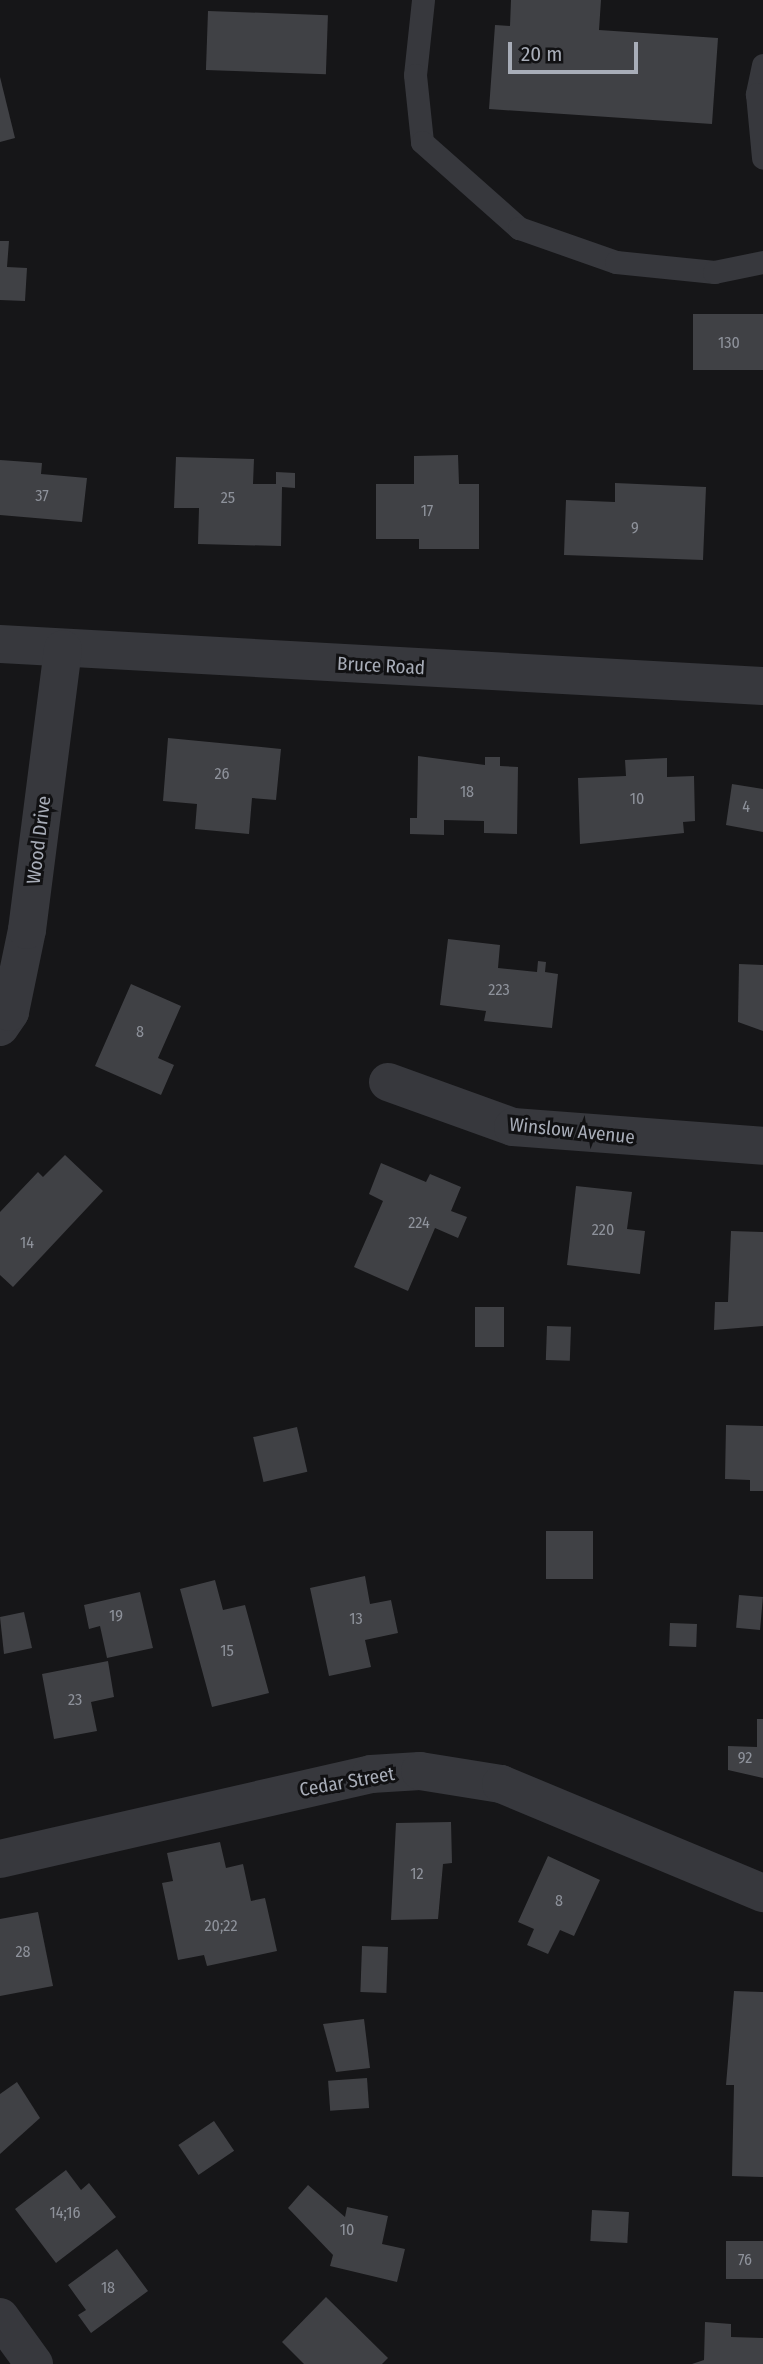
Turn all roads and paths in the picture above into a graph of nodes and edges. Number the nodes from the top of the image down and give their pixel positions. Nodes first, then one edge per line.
1 (423, 0) edge
2 (763, 65) edge
3 (763, 158) edge
4 (763, 262) edge
5 (0, 644) edge
6 (63, 649) junction
7 (763, 686) edge
8 (0, 1027) edge
9 (388, 1082) dead end
10 (763, 1146) edge
11 (0, 1858) edge
12 (763, 1893) edge
13 (0, 2317) edge
14 (34, 2364) edge

1 - 4 lane
2 - 3 lane
5 - 6 street, Bruce Road
6 - 7 street, Bruce Road
6 - 8 street, Wood Drive
9 - 10 street, Winslow Avenue
11 - 12 street, Cedar Street
13 - 14 street

